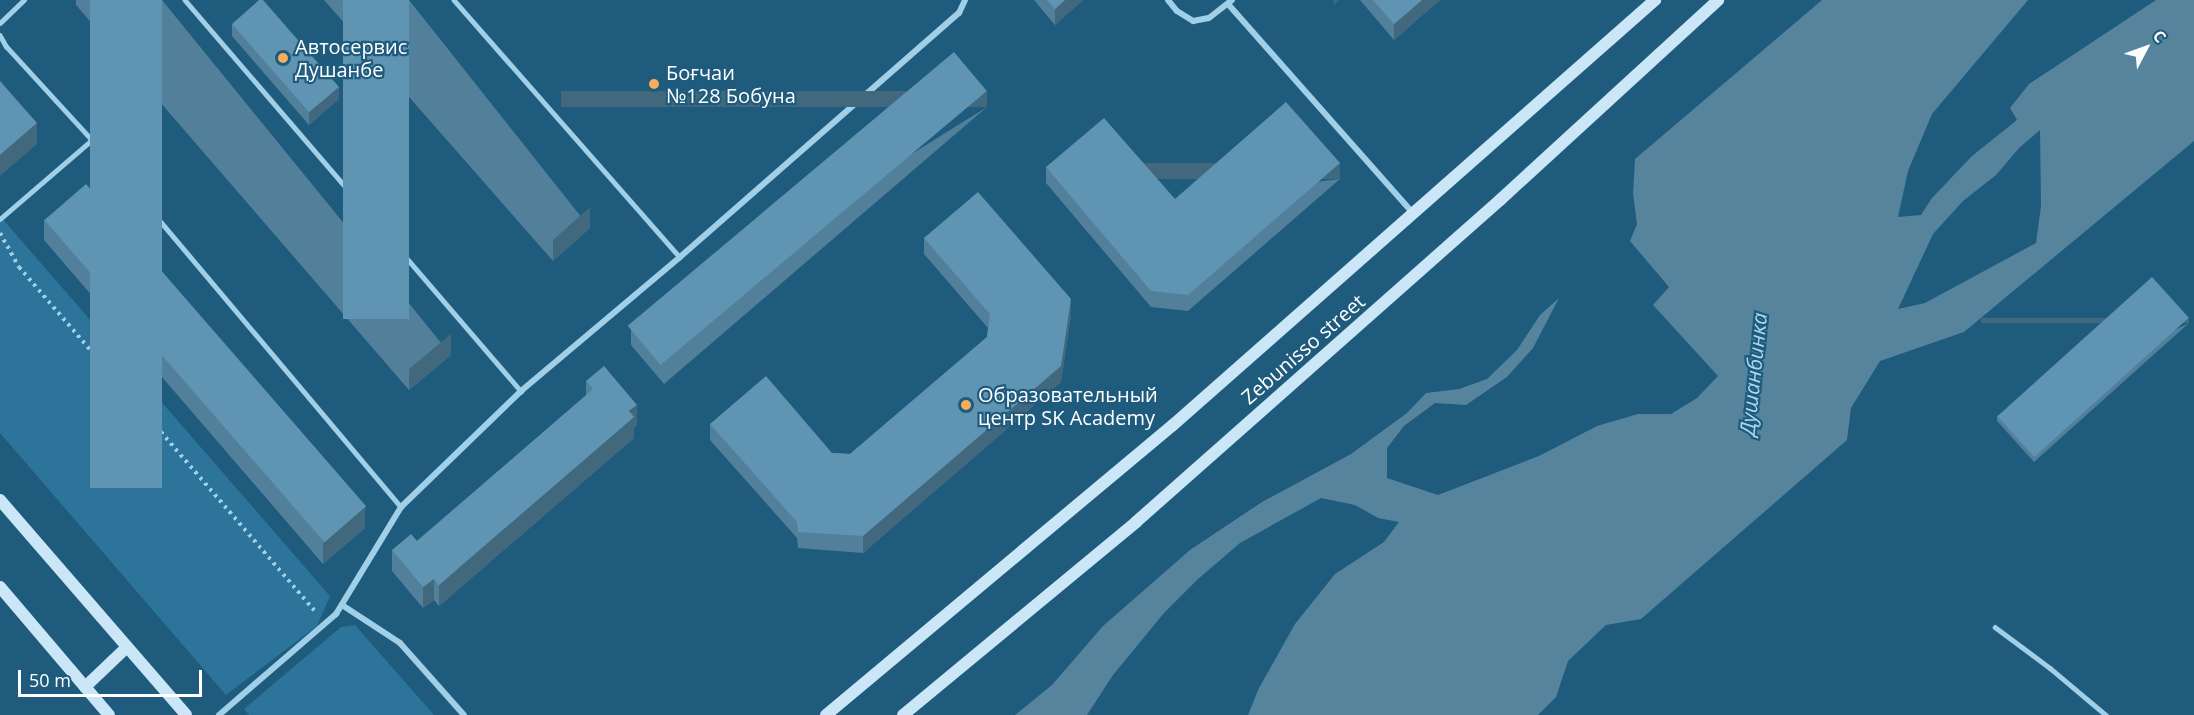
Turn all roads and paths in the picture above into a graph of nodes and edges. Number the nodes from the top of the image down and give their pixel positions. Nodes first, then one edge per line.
1 (24, 0) edge
2 (185, 0) edge
3 (454, 0) edge
4 (966, 0) edge
5 (1168, 0) edge
6 (1655, 0) edge
7 (1718, 0) edge
8 (1230, 2) edge
9 (0, 23) edge
10 (0, 35) edge
11 (92, 140) junction
12 (1413, 214) junction
13 (0, 219) edge
14 (0, 233) edge
15 (680, 258) junction
16 (521, 391) junction
17 (0, 500) edge
18 (400, 507) junction
19 (0, 587) edge
20 (342, 605) junction
21 (327, 624) junction
22 (1995, 627) dead end
23 (128, 647) junction
24 (85, 687) junction
25 (109, 715) edge
26 (186, 715) edge
27 (219, 715) edge
28 (464, 715) edge
29 (826, 715) edge
30 (903, 715) edge
31 (2106, 715) edge

1 - 9 lane
2 - 16 lane
3 - 15 lane
4 - 15 street
5 - 8 street
6 - 12 main road
7 - 30 main road, Zebunisso street
8 - 12 street
10 - 11 lane
11 - 13 lane
11 - 18 lane
12 - 29 main road
14 - 21 path
15 - 16 street
16 - 18 street
17 - 23 main road
18 - 20 street
19 - 24 main road
20 - 21 street
20 - 28 street
21 - 27 street
22 - 31 lane
23 - 24 main road
23 - 26 main road
24 - 25 main road

